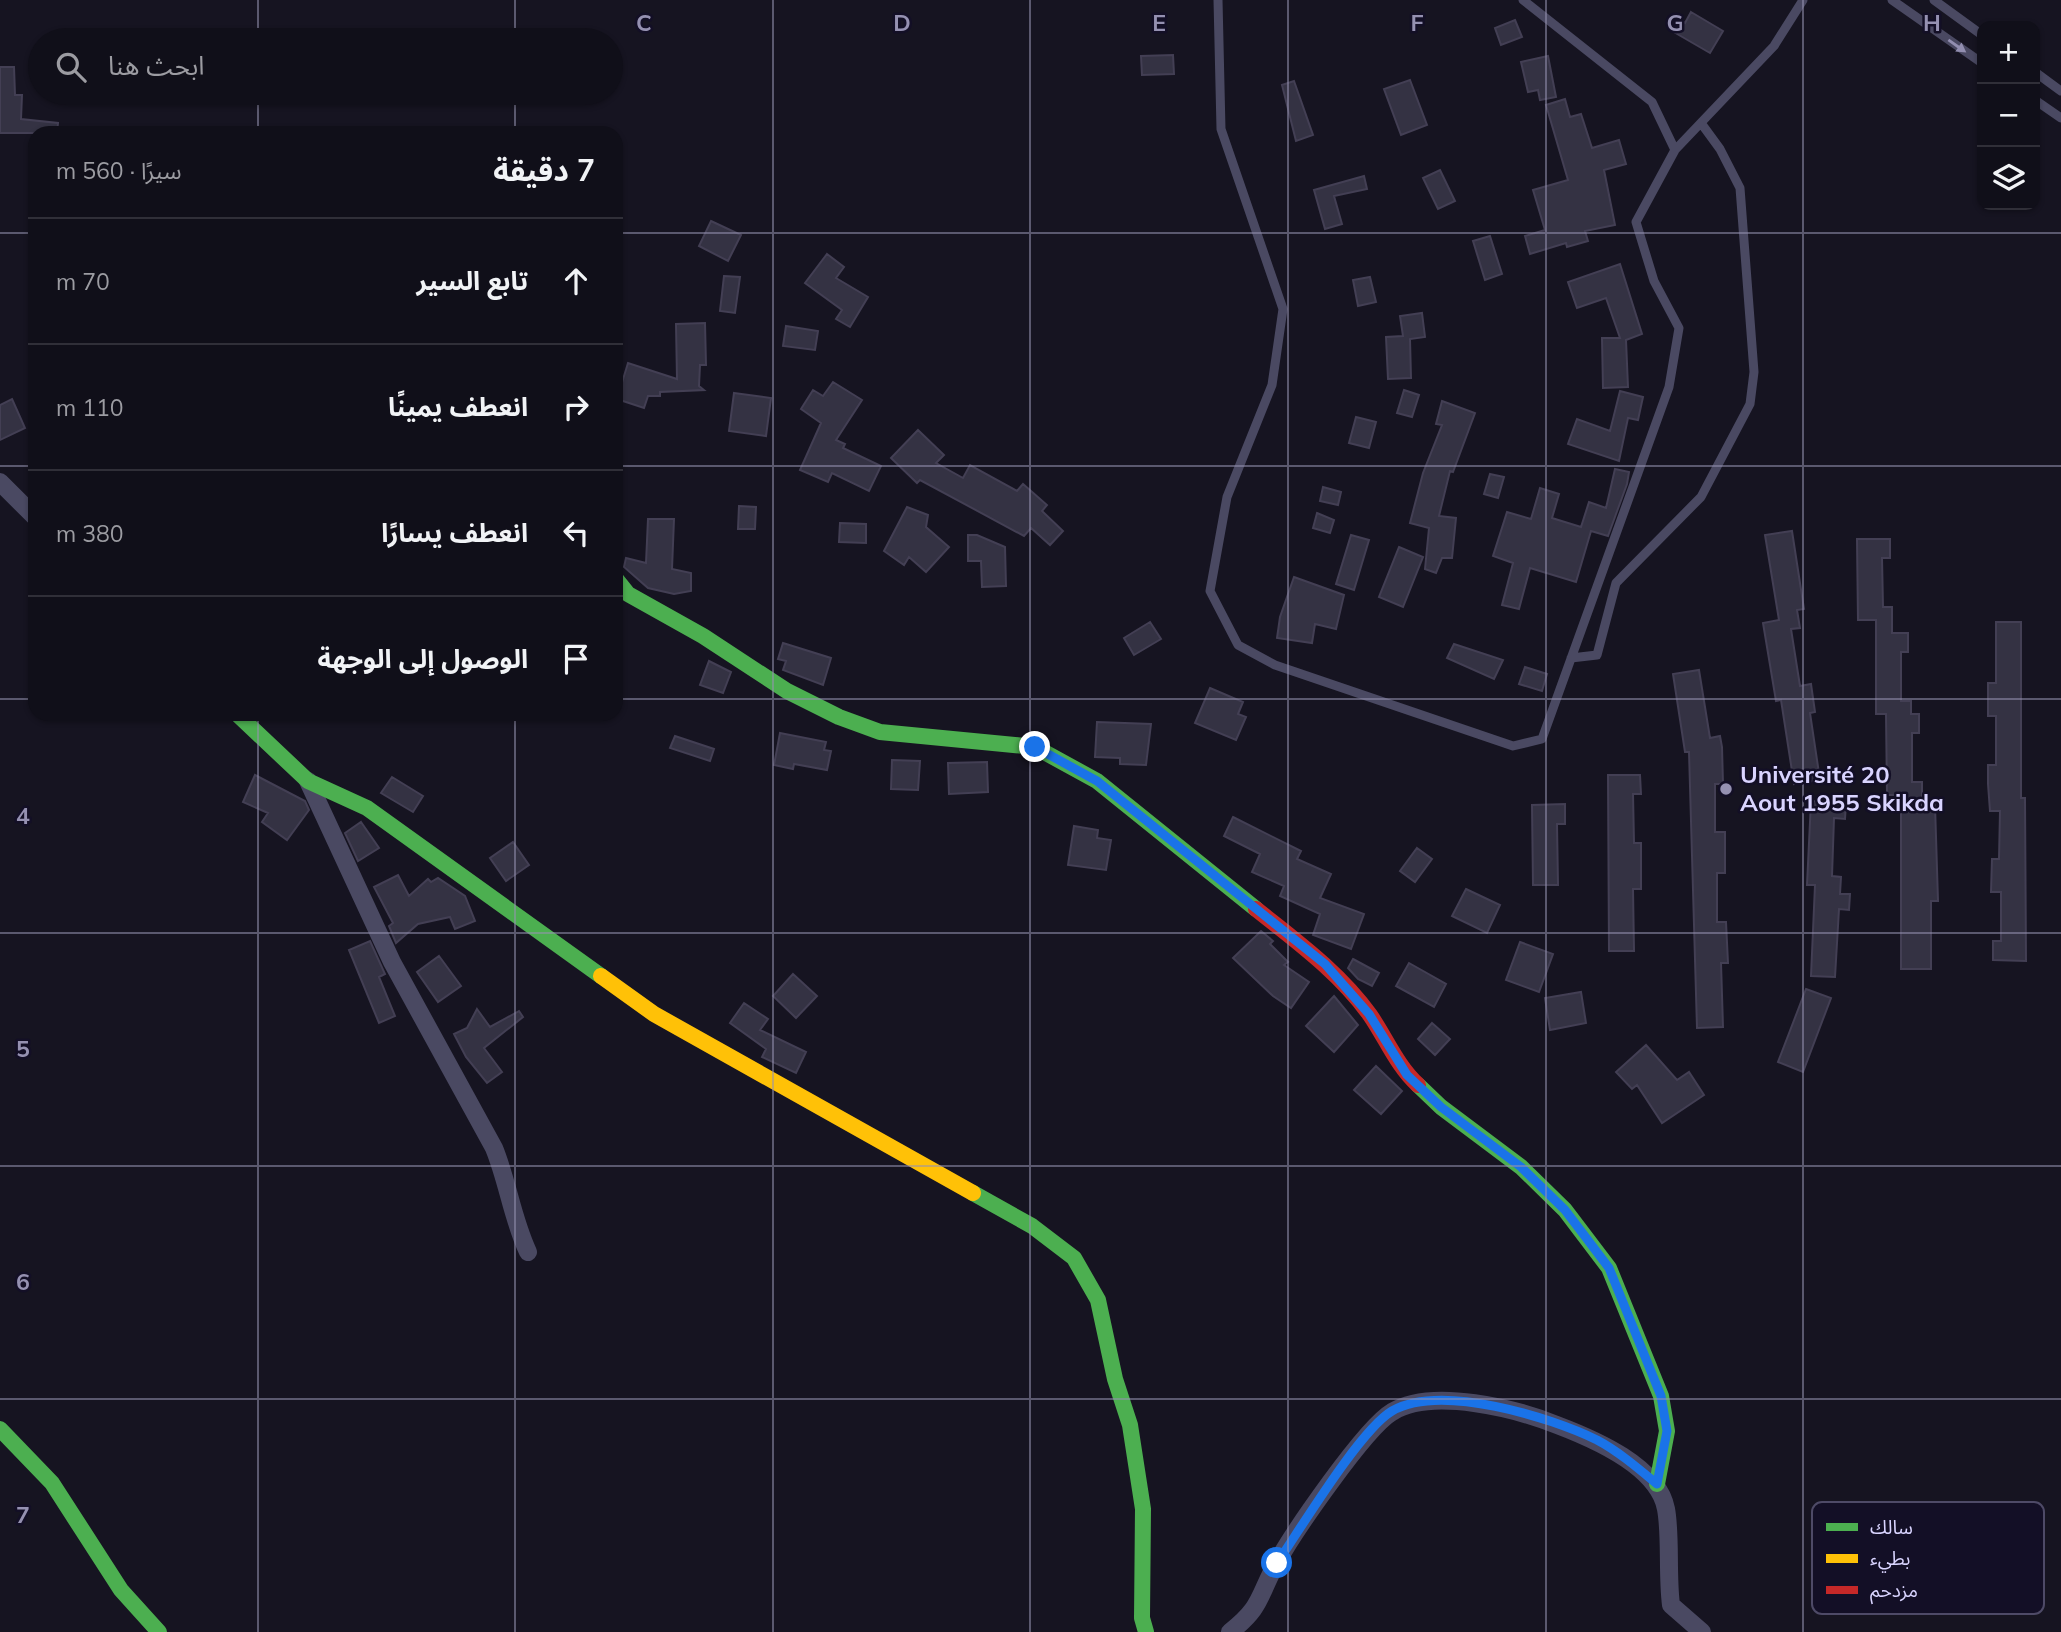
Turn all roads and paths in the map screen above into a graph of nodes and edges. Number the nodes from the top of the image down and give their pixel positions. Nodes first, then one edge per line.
1 (1218, 0) edge
2 (1523, 0) edge
3 (1803, 0) edge
4 (1892, 0) edge
5 (1934, 0) edge
6 (1977, 31) edge
7 (1977, 60) edge
8 (2040, 76) edge
9 (2061, 91) edge
10 (2040, 103) edge
11 (2061, 118) edge
12 (1701, 123) junction
13 (1675, 150) junction
14 (0, 482) edge
15 (28, 510) edge
16 (623, 588) edge
17 (1571, 658) junction
18 (244, 721) edge
19 (308, 781) junction
20 (528, 1252) dead end
21 (0, 1429) edge
22 (1657, 1484) junction
23 (159, 1632) edge
24 (1146, 1632) edge
25 (1230, 1632) edge
26 (1702, 1632) edge

1 - 17 lane
2 - 13 lane
3 - 12 lane
4 -> 7 lane
5 - 6 lane
8 - 9 lane
10 - 11 lane
12 - 13 lane
12 - 17 lane
13 - 17 lane
14 - 15 street
16 - 22 street
18 - 19 street
19 - 20 street
19 - 24 street
21 - 23 street
22 - 25 street
22 - 26 street

